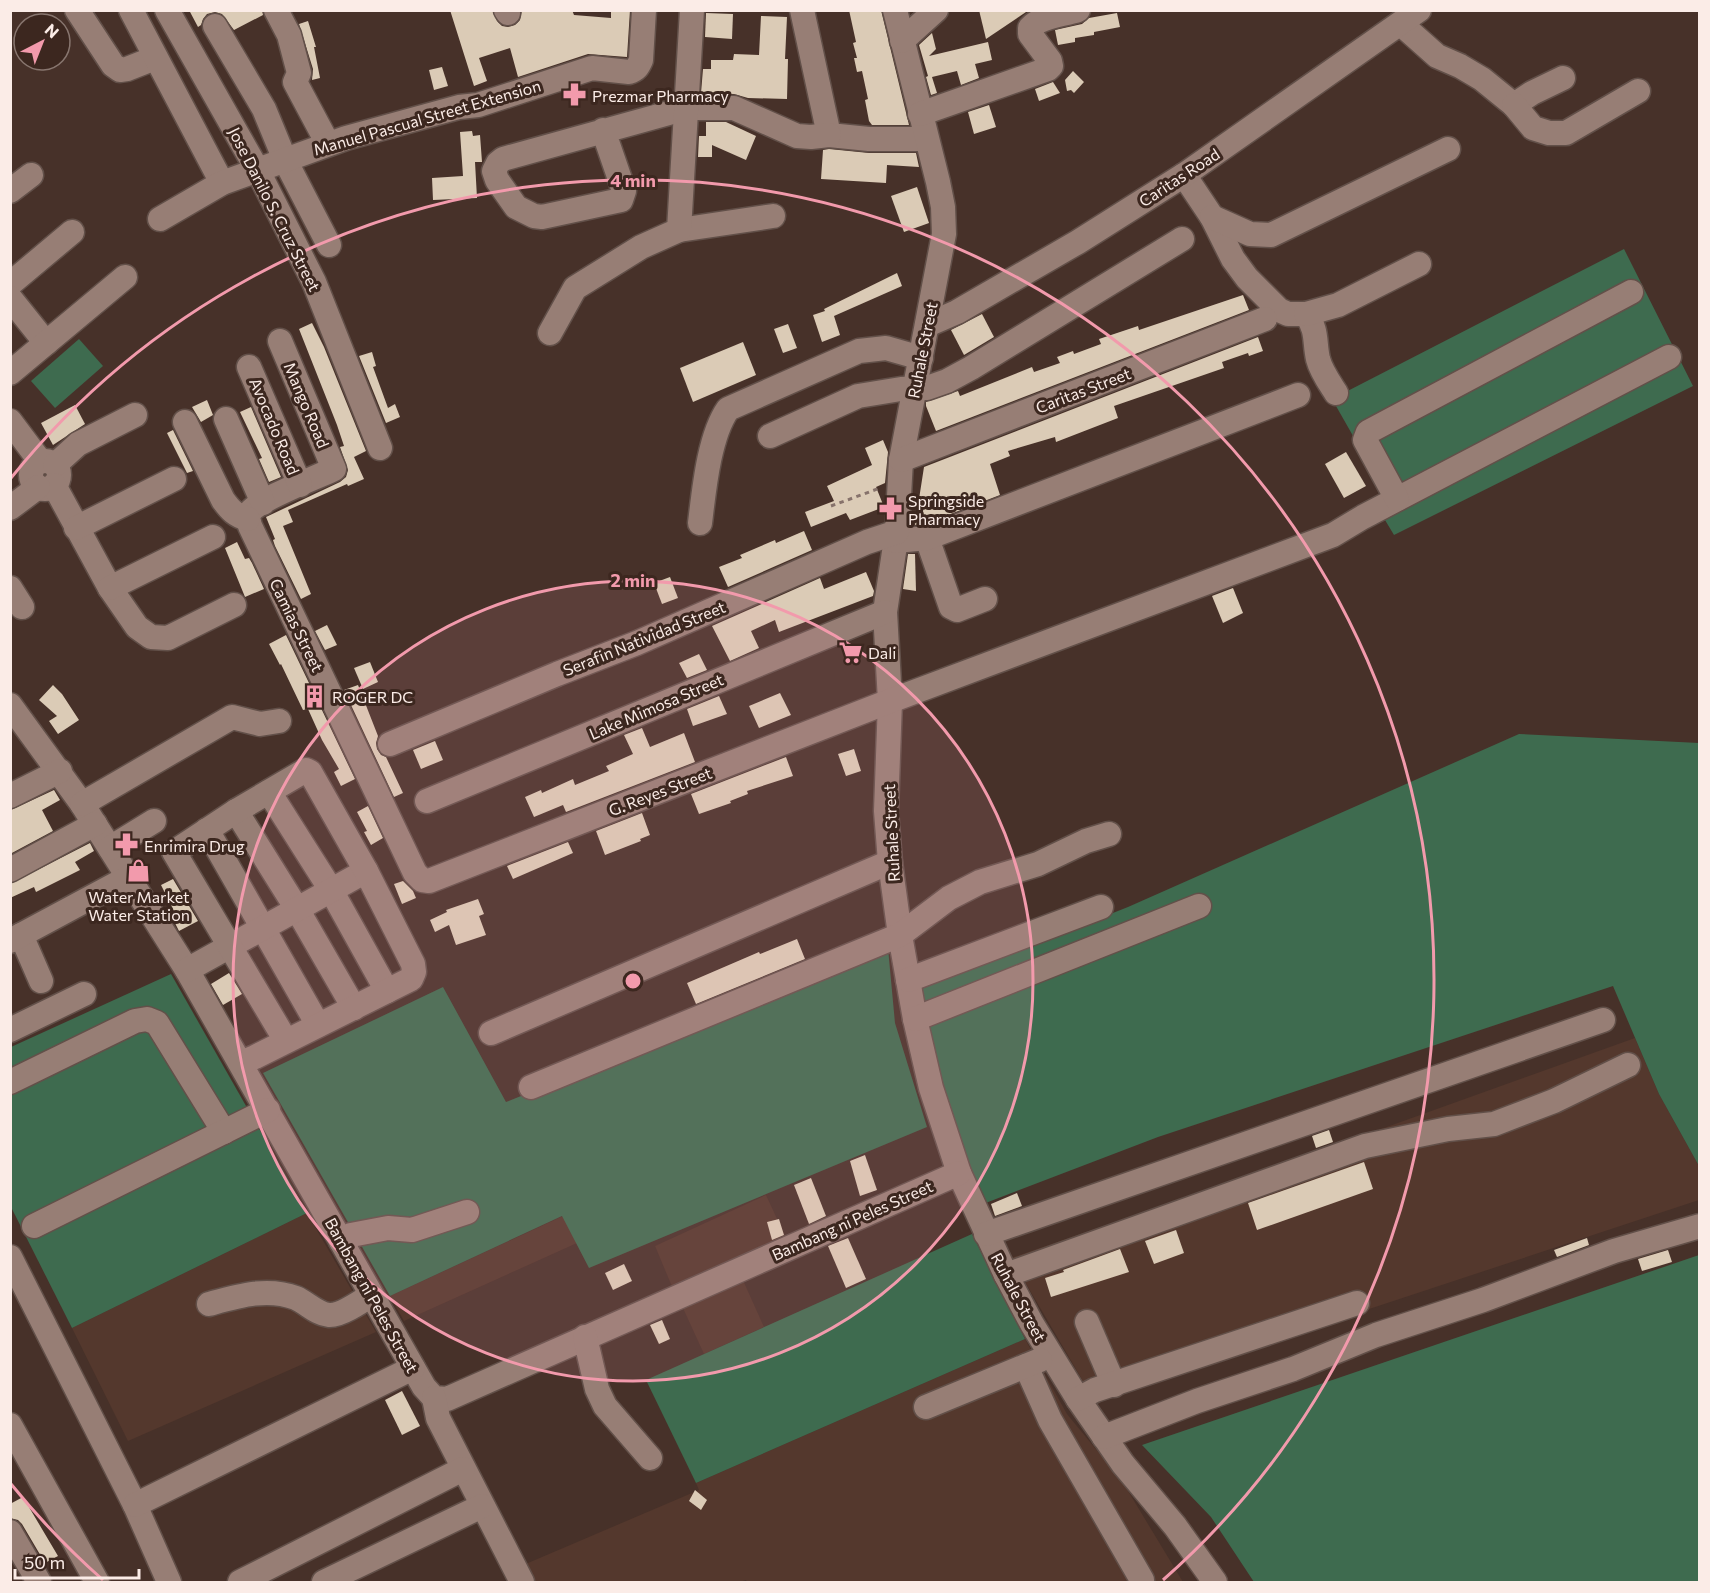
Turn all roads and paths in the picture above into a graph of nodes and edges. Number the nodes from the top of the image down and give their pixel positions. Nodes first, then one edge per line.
1 (77, 10) edge
2 (131, 10) edge
3 (167, 10) edge
4 (276, 10) edge
5 (644, 10) edge
6 (692, 10) edge
7 (802, 10) edge
8 (895, 10) edge
9 (936, 10) edge
10 (1078, 10) edge
11 (1410, 17) edge
12 (215, 26) dead end
13 (902, 41) junction
14 (154, 58) junction
15 (1563, 78) dead end
16 (1638, 91) dead end
17 (1514, 105) junction
18 (687, 108) junction
19 (920, 114) junction
20 (603, 130) junction
21 (829, 135) junction
22 (927, 139) junction
23 (328, 144) junction
24 (1448, 149) dead end
25 (285, 160) junction
26 (258, 171) junction
27 (31, 175) dead end
28 (1184, 175) junction
29 (222, 183) junction
30 (10, 191) edge
31 (773, 216) dead end
32 (1212, 217) junction
33 (160, 219) dead end
34 (679, 230) junction
35 (72, 232) dead end
36 (1182, 239) dead end
37 (329, 245) dead end
38 (1419, 264) dead end
39 (125, 277) dead end
40 (10, 284) edge
41 (1631, 292) dead end
42 (10, 298) edge
43 (1306, 314) junction
44 (1265, 319) dead end
45 (927, 325) junction
46 (550, 333) dead end
47 (46, 342) junction
48 (280, 342) dead end
49 (1669, 357) dead end
50 (921, 358) junction
51 (249, 367) dead end
52 (10, 373) edge
53 (914, 389) junction
54 (1336, 393) dead end
55 (1298, 395) dead end
56 (135, 415) dead end
57 (226, 418) dead end
58 (10, 421) edge
59 (185, 422) dead end
60 (770, 436) dead end
61 (380, 448) dead end
62 (900, 470) junction
63 (47, 475) junction
64 (174, 479) dead end
65 (300, 485) junction
66 (1397, 499) junction
67 (831, 506) dead end
68 (10, 508) edge
69 (255, 511) junction
70 (700, 523) dead end
71 (76, 528) junction
72 (213, 537) dead end
73 (896, 537) junction
74 (927, 537) junction
75 (110, 588) junction
76 (985, 599) dead end
77 (234, 605) dead end
78 (885, 612) junction
79 (890, 701) junction
80 (10, 705) edge
81 (279, 721) dead end
82 (20, 733) edge
83 (390, 744) dead end
84 (60, 771) junction
85 (268, 792) junction
86 (10, 796) edge
87 (427, 801) dead end
88 (82, 804) junction
89 (236, 811) junction
90 (154, 821) dead end
91 (95, 824) junction
92 (207, 830) junction
93 (1109, 834) dead end
94 (110, 848) junction
95 (890, 862) junction
96 (10, 870) edge
97 (366, 871) junction
98 (129, 877) junction
99 (429, 881) joint
100 (331, 890) junction
101 (1199, 906) dead end
102 (1101, 907) dead end
103 (297, 909) junction
104 (263, 927) junction
105 (900, 935) junction
106 (16, 938) edge
107 (230, 946) junction
108 (187, 970) junction
109 (908, 980) junction
110 (41, 981) dead end
111 (387, 991) junction
112 (84, 994) dead end
113 (354, 1008) junction
114 (915, 1019) junction
115 (1603, 1020) dead end
116 (318, 1025) junction
117 (10, 1030) edge
118 (491, 1033) dead end
119 (286, 1041) junction
120 (241, 1063) junction
121 (1628, 1065) dead end
122 (10, 1082) edge
123 (531, 1087) dead end
124 (268, 1110) junction
125 (224, 1132) junction
126 (959, 1173) junction
127 (467, 1212) dead end
128 (34, 1226) dead end
129 (1700, 1226) edge
130 (986, 1234) junction
131 (341, 1241) junction
132 (11, 1258) edge
133 (1006, 1275) junction
134 (371, 1295) junction
135 (1357, 1302) dead end
136 (209, 1304) dead end
137 (1087, 1322) dead end
138 (585, 1337) junction
139 (1050, 1354) junction
140 (1026, 1366) junction
141 (413, 1368) junction
142 (1114, 1385) junction
143 (434, 1398) junction
144 (1078, 1399) junction
145 (926, 1407) dead end
146 (10, 1425) edge
147 (1104, 1437) junction
148 (650, 1458) dead end
149 (463, 1469) junction
150 (135, 1505) junction
151 (482, 1506) junction
152 (10, 1532) edge
153 (1142, 1580) dead end
154 (39, 1582) edge
155 (97, 1582) edge
156 (169, 1582) edge
157 (240, 1582) edge
158 (324, 1582) edge
159 (522, 1582) edge
160 (1215, 1582) edge

1 - 14 street
2 - 14 street
3 - 26 street, Jose Danilo S. Cruz Street
4 - 23 street
5 - 23 street, Manuel Pascual Street Extension
6 - 18 street
7 - 21 street
8 - 13 street, Ruhale Street
9 - 13 street
10 - 19 street
11 - 17 street
11 - 28 street, Caritas Road
12 - 25 street
13 - 19 street, Ruhale Street
14 - 29 street
15 - 17 street
16 - 17 street
18 - 20 street
18 - 21 street
18 - 34 street
19 - 22 street, Ruhale Street
20 - 20 street
21 - 22 street
22 - 45 street, Ruhale Street
23 - 25 street, Manuel Pascual Street Extension
24 - 32 street
25 - 26 street, Manuel Pascual Street Extension
25 - 37 street
26 - 29 street, Manuel Pascual Street Extension
26 - 61 street, Jose Danilo S. Cruz Street
27 - 30 street
28 - 32 street
28 - 45 street, Caritas Road
29 - 33 street, Manuel Pascual Street Extension
31 - 34 street
32 - 43 street
34 - 46 street
35 - 40 street
36 - 53 street
38 - 43 street
39 - 47 street
41 - 66 street
42 - 47 street
43 - 54 street
44 - 62 street, Caritas Street
45 - 50 street, Ruhale Street
47 - 52 street
48 - 65 street, Mango Road
49 - 66 street, G. Reyes Street
50 - 53 street, Ruhale Street
50 - 70 street
51 - 65 street, Avocado Road
53 - 60 street
53 - 62 street, Ruhale Street
55 - 74 street, Serafin Natividad Street
56 - 63 street
57 - 69 street, Camias Street
58 - 63 street
59 - 69 street
62 - 67 path
62 - 73 street, Ruhale Street
63 - 68 street
63 - 71 street
64 - 71 street
65 - 69 street
66 - 79 street, G. Reyes Street
69 - 99 street, Camias Street
71 - 75 street
72 - 75 street
73 - 74 street, Serafin Natividad Street
73 - 78 street, Ruhale Street
73 - 83 street, Serafin Natividad Street
74 - 76 street
75 - 77 street
78 - 79 street, Ruhale Street
78 - 87 street, Lake Mimosa Street
79 - 95 street, Ruhale Street
79 - 99 street, G. Reyes Street
80 - 82 street, Bambang ni Peles Street
81 - 88 street
82 - 84 street, Bambang ni Peles Street
84 - 86 street
84 - 88 street, Bambang ni Peles Street
85 - 89 street
85 - 97 street
85 - 100 street
88 - 91 street, Bambang ni Peles Street
89 - 92 street
89 - 103 street
90 - 94 street
91 - 94 street, Bambang ni Peles Street
91 - 96 street
92 - 104 street
92 - 107 street
93 - 105 street
94 - 98 street, Bambang ni Peles Street
95 - 105 street, Ruhale Street
95 - 118 street
97 - 100 street
97 - 111 street
98 - 106 street
98 - 108 street, Bambang ni Peles Street
100 - 103 street
100 - 111 street
101 - 114 street
102 - 109 street
103 - 104 street
103 - 113 street
104 - 107 street
104 - 116 street
105 - 109 street, Ruhale Street
105 - 123 street
106 - 110 street
107 - 108 street
107 - 119 street
108 - 120 street, Bambang ni Peles Street
109 - 114 street, Ruhale Street
111 - 113 street
112 - 117 street
113 - 116 street
114 - 126 street, Ruhale Street
115 - 130 street
116 - 119 street
119 - 120 street
120 - 124 street, Bambang ni Peles Street
121 - 133 street
122 - 125 street
124 - 125 street
124 - 131 street, Bambang ni Peles Street
125 - 128 street
126 - 130 street, Ruhale Street
126 - 138 street, Bambang ni Peles Street
127 - 131 street
129 - 147 street
130 - 133 street, Ruhale Street
131 - 134 street, Bambang ni Peles Street
132 - 150 street
133 - 139 street, Ruhale Street
134 - 136 street
134 - 141 street, Bambang ni Peles Street
135 - 142 street
137 - 142 street
138 - 143 street, Bambang ni Peles Street
138 - 148 street
139 - 140 street
139 - 144 street, Ruhale Street
140 - 145 street
140 - 153 street
141 - 143 street, Bambang ni Peles Street
141 - 150 street
142 - 144 street
143 - 149 street
144 - 147 street, Ruhale Street
146 - 155 street
147 - 160 street, Ruhale Street
149 - 151 street
149 - 157 street
150 - 156 street
151 - 158 street
151 - 159 street
152 - 154 street

